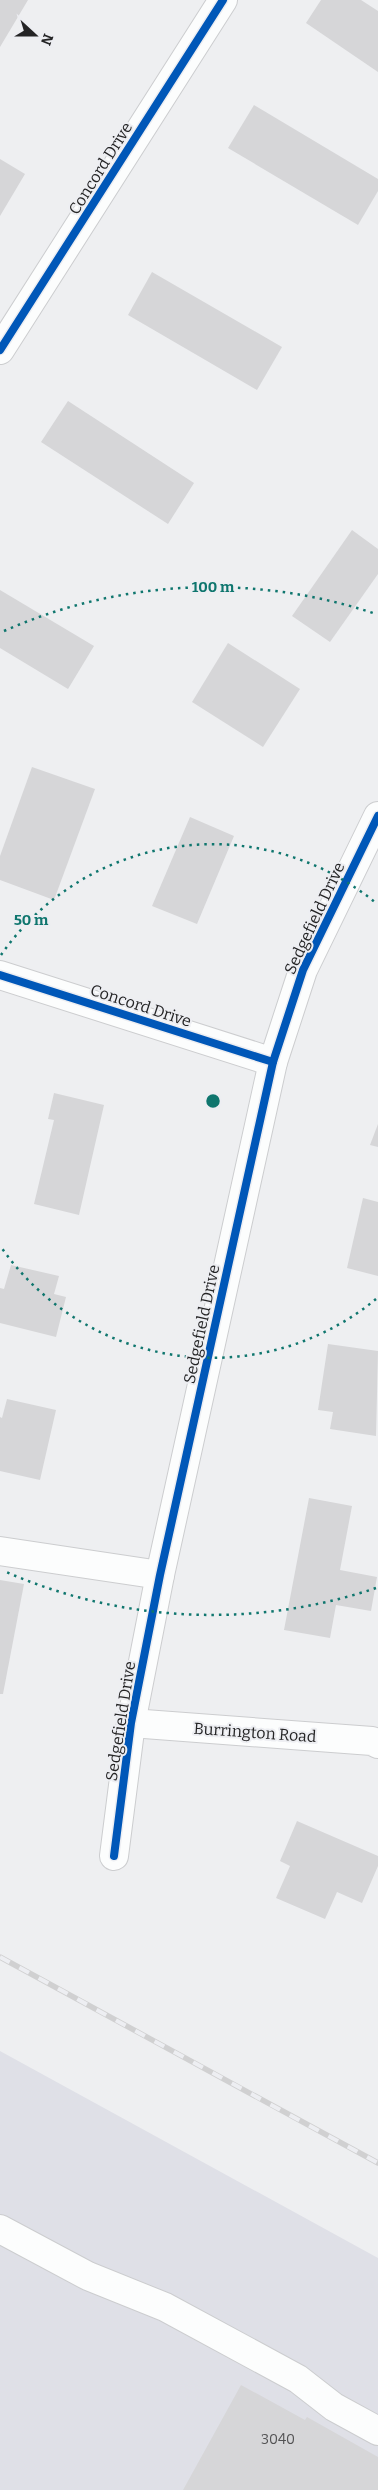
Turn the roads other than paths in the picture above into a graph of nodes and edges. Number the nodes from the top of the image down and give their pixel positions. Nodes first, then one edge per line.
1 (223, 0) edge
2 (0, 350) edge
3 (378, 816) edge
4 (0, 975) edge
5 (273, 1062) junction
6 (0, 1551) edge
7 (160, 1575) junction
8 (131, 1723) junction
9 (378, 1744) edge
10 (114, 1856) dead end
11 (0, 2229) edge
12 (378, 2431) edge

1 - 2 street, Concord Drive
3 - 5 street, Sedgefield Drive
4 - 5 street, Concord Drive
5 - 7 street, Sedgefield Drive
6 - 7 street
7 - 8 street, Sedgefield Drive
8 - 9 street, Burrington Road
8 - 10 street, Sedgefield Drive
11 - 12 street

